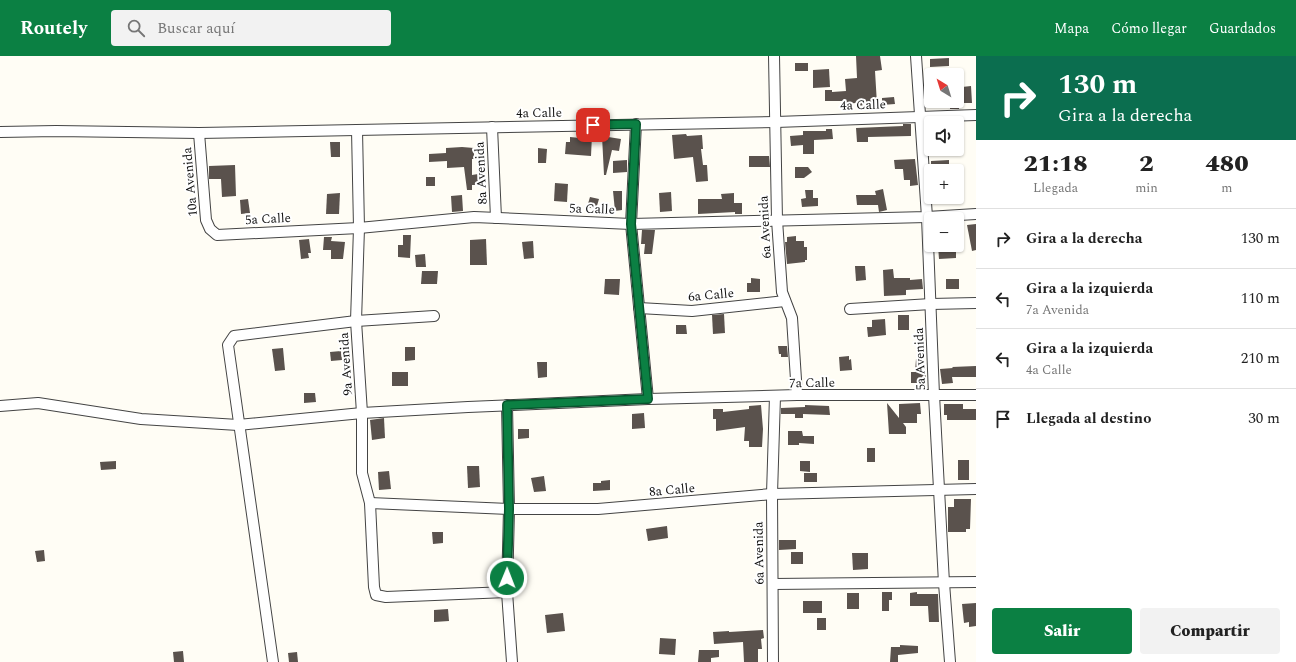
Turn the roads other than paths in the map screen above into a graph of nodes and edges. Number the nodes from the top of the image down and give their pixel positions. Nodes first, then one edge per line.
1 (774, 56) edge
2 (916, 56) edge
3 (976, 115) edge
4 (920, 116) junction
5 (776, 122) junction
6 (636, 124) junction
7 (492, 127) junction
8 (357, 130) junction
9 (0, 132) edge
10 (199, 133) junction
11 (927, 212) edge
12 (976, 214) edge
13 (964, 215) edge
14 (924, 217) edge
15 (496, 218) junction
16 (776, 220) junction
17 (631, 224) junction
18 (358, 228) junction
19 (210, 229) joint
20 (929, 252) edge
21 (785, 301) junction
22 (976, 303) edge
23 (931, 304) junction
24 (639, 308) junction
25 (850, 309) dead end
26 (434, 316) dead end
27 (356, 321) junction
28 (797, 395) junction
29 (934, 395) junction
30 (976, 395) edge
31 (775, 396) junction
32 (648, 399) junction
33 (507, 405) junction
34 (0, 406) edge
35 (362, 414) junction
36 (238, 425) junction
37 (976, 489) edge
38 (940, 490) junction
39 (772, 494) junction
40 (370, 503) junction
41 (509, 509) junction
42 (976, 582) edge
43 (944, 583) junction
44 (773, 584) junction
45 (507, 592) junction
46 (272, 662) edge
47 (512, 662) edge
48 (773, 662) edge
49 (950, 662) edge

1 - 5 street, 6a Avenida
2 - 4 street, 5a Avenida
3 - 4 street, 4a Calle
4 - 5 street, 4a Calle
4 - 11 street, 5a Avenida
5 - 6 street, 4a Calle
5 - 16 street, 6a Avenida
6 - 7 street, 4a Calle
6 - 17 street
7 - 8 street, 4a Calle
7 - 15 street, 8a Avenida
8 - 10 street, 4a Calle
8 - 18 street, 9a Avenida
9 - 10 street, 4a Calle
10 - 19 street, 10a Avenida
12 - 13 street, 5a Calle
14 - 16 street, 5a Calle
15 - 17 street, 5a Calle
15 - 18 street, 5a Calle
16 - 17 street, 5a Calle
16 - 21 street, 6a Avenida
17 - 24 street
18 - 19 street, 5a Calle
18 - 27 street, 9a Avenida
20 - 23 street, 5a Avenida
21 - 24 street, 6a Calle
21 - 28 street, 6a Avenida
22 - 23 street
23 - 25 street
23 - 29 street, 5a Avenida
24 - 32 street
26 - 27 street
27 - 35 street, 9a Avenida
27 - 36 street
28 - 29 street, 7a Calle
28 - 31 street, 7a Calle
29 - 30 street, 7a Calle
29 - 38 street, 5a Avenida
31 - 32 street, 7a Calle
31 - 39 street, 6a Avenida
32 - 33 street, 7a Calle
33 - 35 street, 7a Calle
33 - 41 street
34 - 36 street, 7a Calle
35 - 36 street, 7a Calle
35 - 40 street, 9a Avenida
36 - 46 street
37 - 38 street, 8a Calle
38 - 39 street, 8a Calle
38 - 43 street, 5a Avenida
39 - 41 street, 8a Calle
39 - 44 street, 6a Avenida
40 - 41 street, 8a Calle
40 - 45 street, 9a Avenida
41 - 45 street
42 - 43 street
43 - 44 street
43 - 49 street, 5a Avenida
44 - 48 street, 6a Avenida
45 - 47 street

